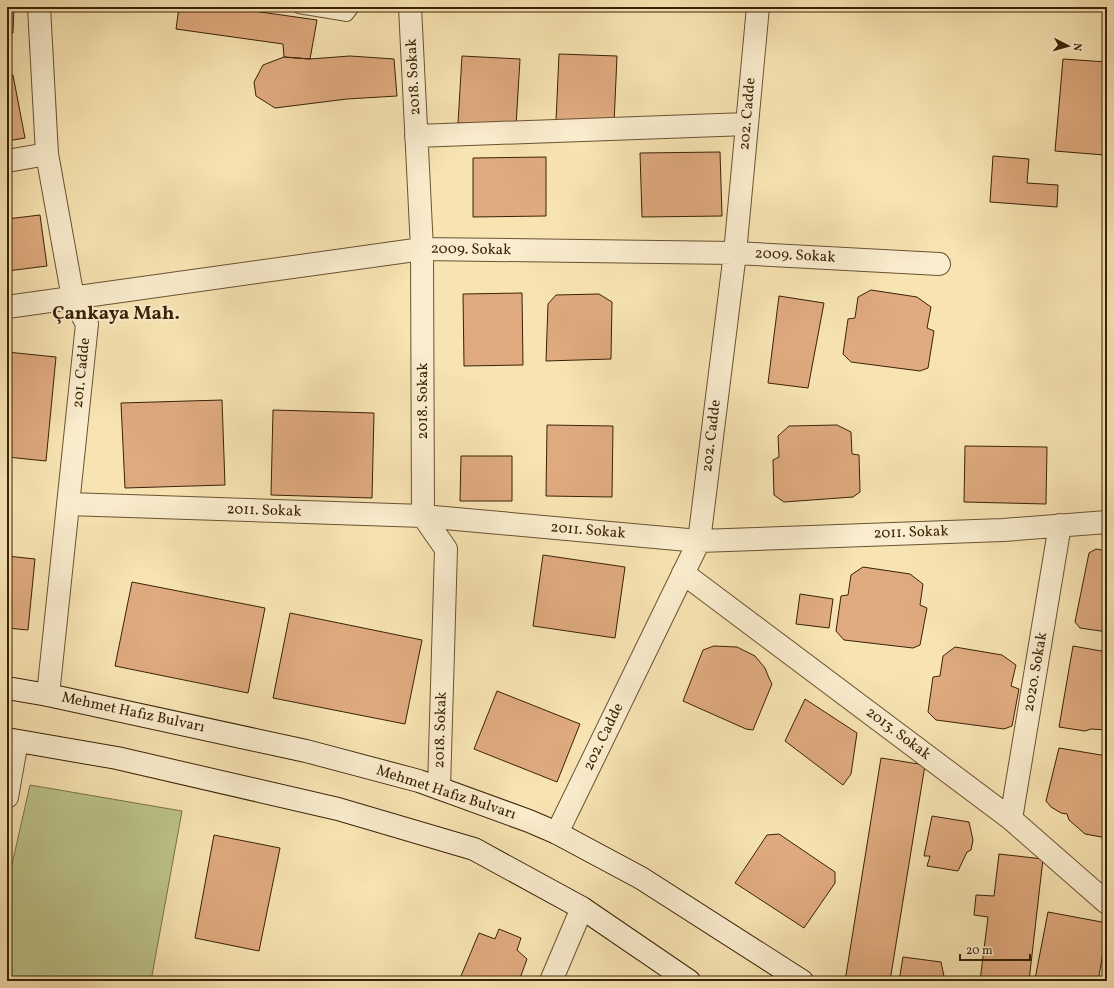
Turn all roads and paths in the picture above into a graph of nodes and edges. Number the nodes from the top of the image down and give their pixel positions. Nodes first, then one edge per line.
1 (39, 7) edge
2 (299, 7) edge
3 (354, 7) edge
4 (410, 7) edge
5 (758, 7) edge
6 (747, 124) junction
7 (416, 136) junction
8 (47, 154) junction
9 (7, 161) edge
10 (422, 249) junction
11 (735, 253) junction
12 (939, 264) dead end
13 (73, 298) junction
14 (7, 307) edge
15 (68, 504) junction
16 (423, 516) junction
17 (1107, 522) edge
18 (1060, 525) junction
19 (699, 541) junction
20 (683, 572) junction
21 (7, 688) edge
22 (48, 695) junction
23 (12, 740) edge
24 (439, 788) junction
25 (7, 797) edge
26 (1011, 819) junction
27 (557, 833) junction
28 (1107, 903) edge
29 (582, 908) junction
30 (551, 981) edge
31 (689, 981) edge
32 (802, 981) edge

1 - 8 street, 201. Cadde
2 - 3 lane
4 - 7 street, 2018. Sokak
5 - 6 street, 202. Cadde
6 - 7 street
6 - 11 street, 202. Cadde
7 - 10 street, 2018. Sokak
8 - 9 street
8 - 13 street, 201. Cadde
10 - 11 street, 2009. Sokak
10 - 13 street, 2009. Sokak
10 - 16 street, 2018. Sokak
11 - 12 street, 2009. Sokak
11 - 19 street, 202. Cadde
13 - 14 street, 2009. Sokak
13 - 15 street, 201. Cadde
15 - 16 street, 2011. Sokak
15 - 22 street, 201. Cadde
16 - 19 street, 2011. Sokak
16 - 24 street, 2018. Sokak
17 - 18 street, 2011. Sokak
18 - 19 street, 2011. Sokak
18 - 26 street, 2020. Sokak
19 - 20 street, 202. Cadde
20 - 26 street, 2013. Sokak
20 - 27 street, 202. Cadde
21 - 22 street, Mehmet Hafız Bulvarı
22 - 24 street, Mehmet Hafız Bulvarı
23 - 25 street
23 - 29 street
24 - 27 street, Mehmet Hafız Bulvarı
26 - 28 street, 2013. Sokak
27 - 32 street, Mehmet Hafız Bulvarı
29 - 30 street
29 - 31 street

